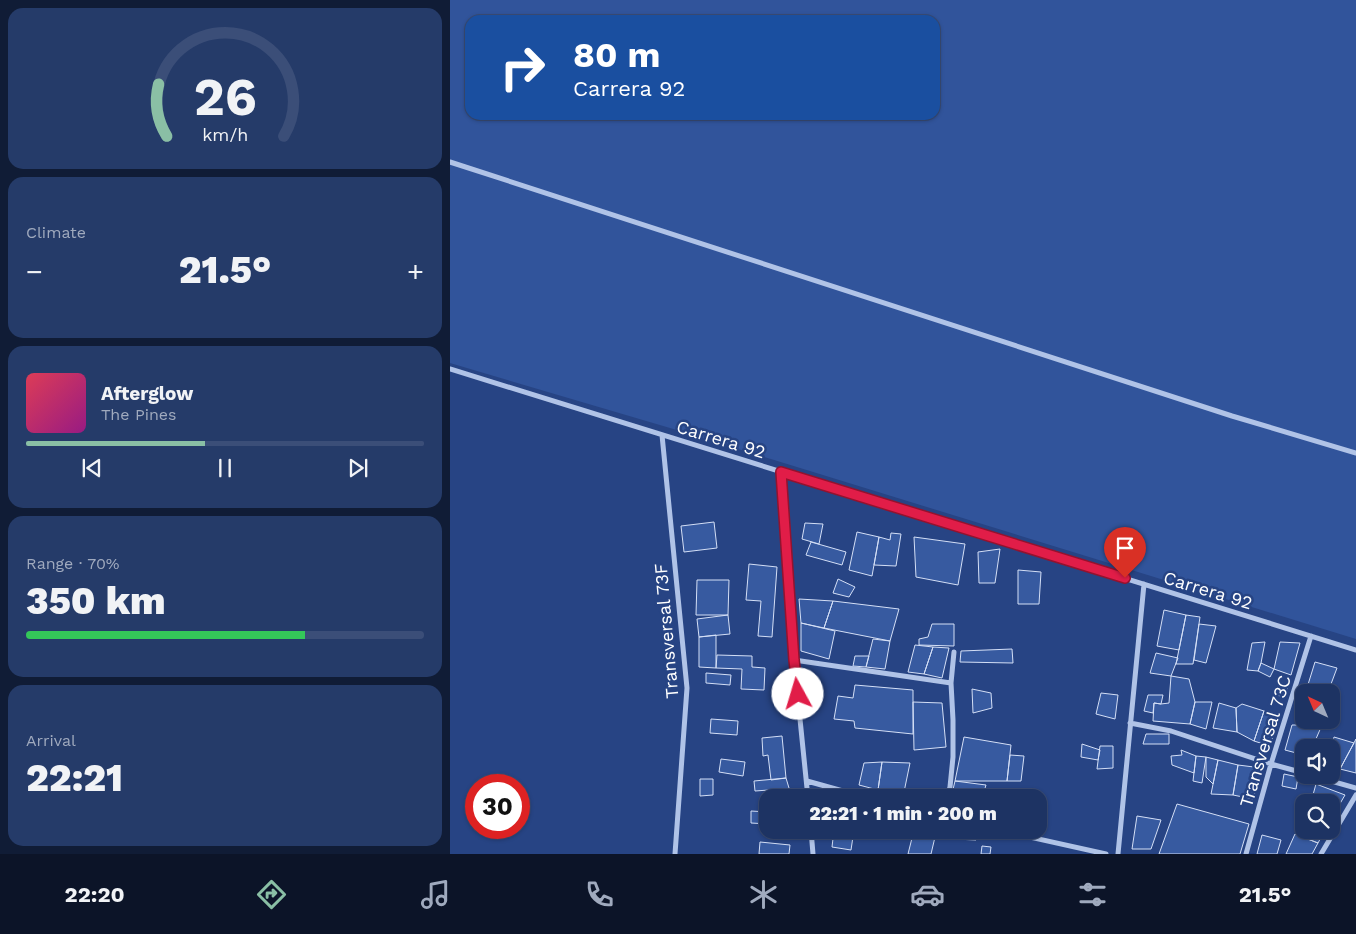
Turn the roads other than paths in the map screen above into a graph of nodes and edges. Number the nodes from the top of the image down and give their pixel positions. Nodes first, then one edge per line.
1 (450, 162) edge
2 (450, 369) edge
3 (662, 435) junction
4 (1356, 453) edge
5 (781, 472) junction
6 (1144, 584) junction
7 (1310, 636) junction
8 (1356, 650) edge
9 (954, 652) dead end
10 (794, 660) junction
11 (951, 683) junction
12 (1130, 723) junction
13 (1271, 764) junction
14 (1295, 771) edge
15 (806, 781) junction
16 (1340, 783) edge
17 (1356, 788) edge
18 (807, 789) edge
19 (835, 789) edge
20 (949, 789) edge
21 (1356, 795) edge
22 (811, 839) edge
23 (1038, 839) edge
24 (675, 854) edge
25 (812, 854) edge
26 (1106, 854) edge
27 (1118, 854) edge
28 (1246, 854) edge
29 (1321, 854) edge

1 - 4 street
2 - 3 street, Carrera 92
3 - 5 street, Carrera 92
3 - 24 street, Transversal 73F
5 - 6 street, Carrera 92
5 - 10 street
6 - 7 street, Carrera 92
6 - 12 street
7 - 8 street, Carrera 92
7 - 13 street, Transversal 73C
9 - 11 street
10 - 11 street
10 - 15 street
11 - 20 street
12 - 13 street
12 - 27 street
13 - 14 street
13 - 28 street, Transversal 73C
15 - 18 street
15 - 19 street
16 - 17 street
21 - 29 street
22 - 25 street
23 - 26 street

